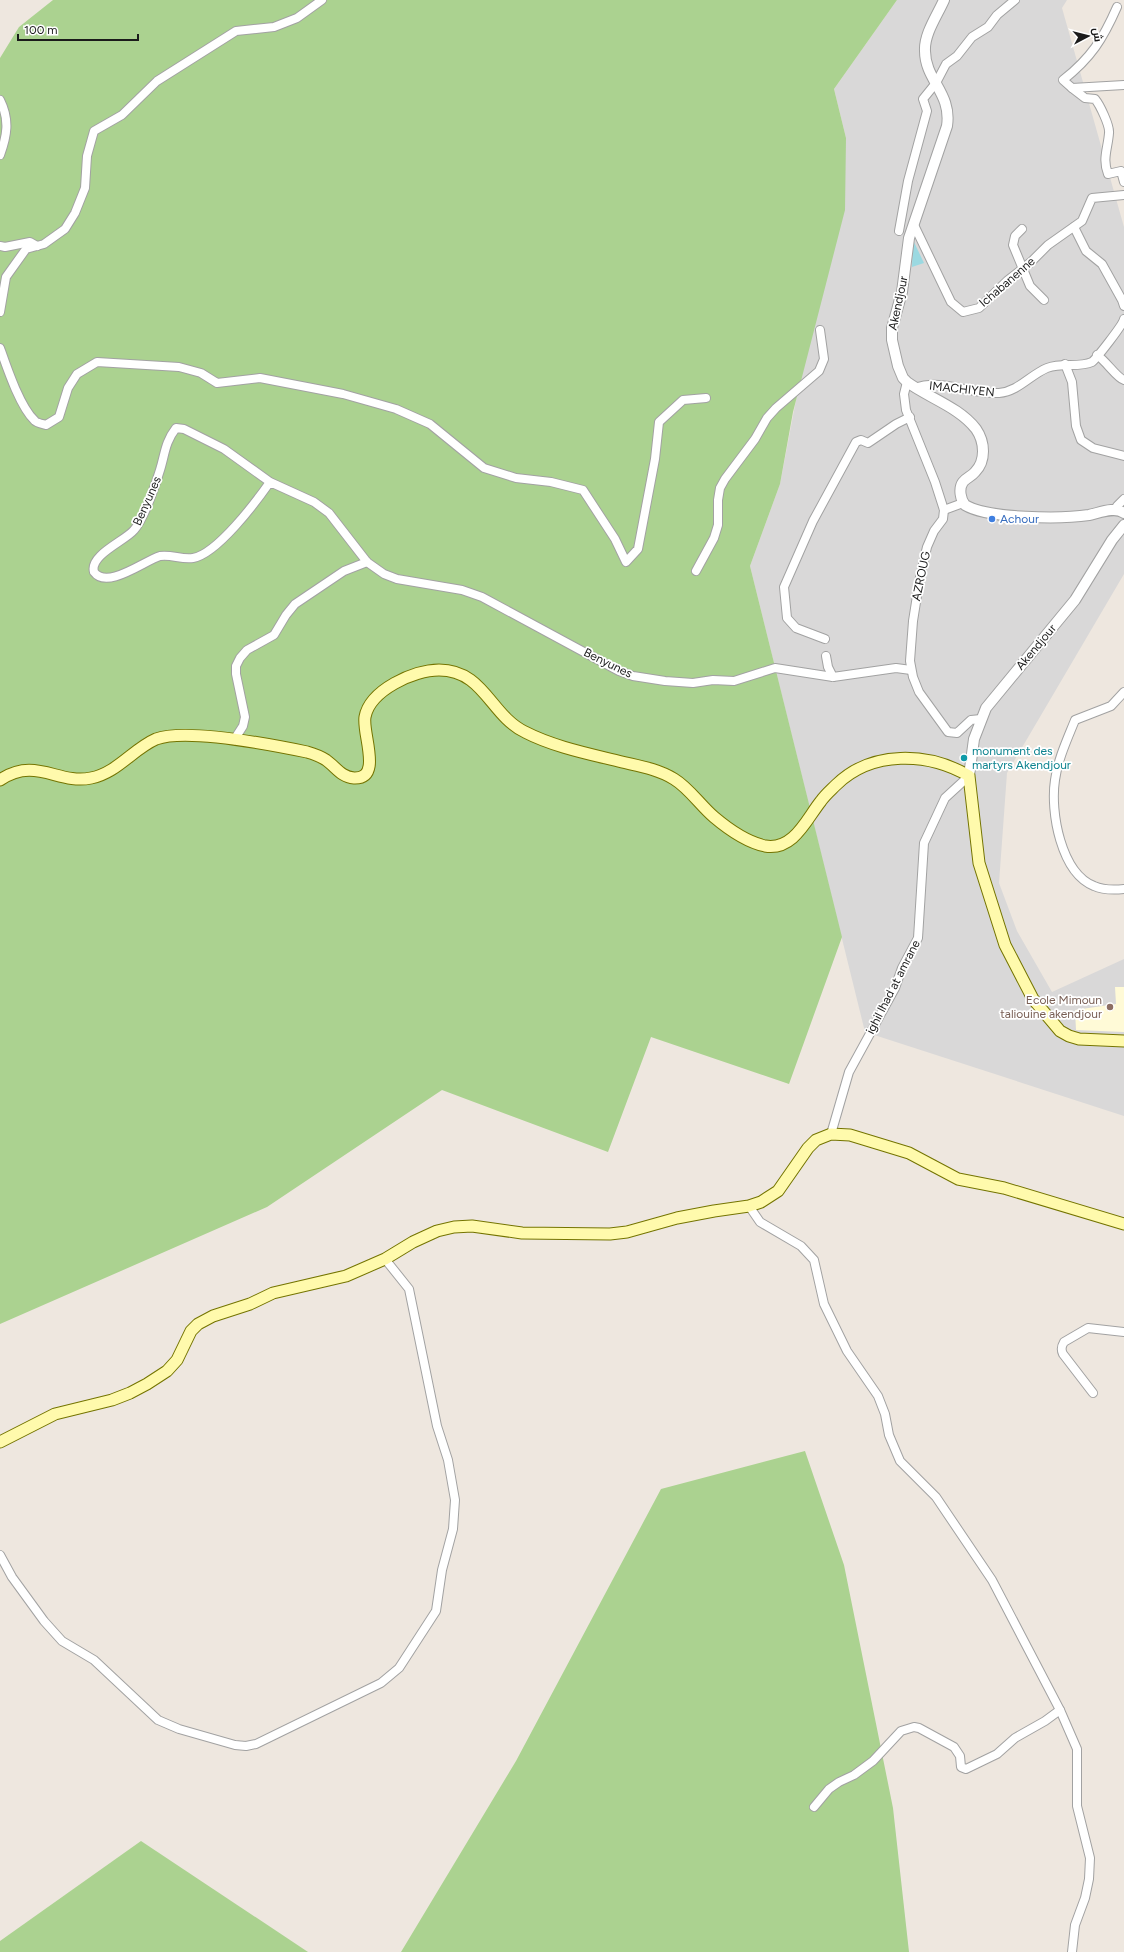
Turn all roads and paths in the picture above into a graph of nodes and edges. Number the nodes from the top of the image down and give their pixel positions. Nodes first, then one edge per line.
1 (322, 0) edge
2 (944, 0) edge
3 (1015, 0) edge
4 (1118, 7) dead end
5 (936, 83) junction
6 (1124, 85) edge
7 (1072, 88) junction
8 (0, 100) edge
9 (0, 156) edge
10 (1124, 182) edge
11 (1124, 195) edge
12 (914, 225) junction
13 (1074, 227) junction
14 (1022, 229) dead end
15 (899, 231) dead end
16 (0, 246) edge
17 (37, 246) junction
18 (1022, 267) junction
19 (1044, 300) dead end
20 (1124, 306) edge
21 (0, 312) edge
22 (1124, 319) edge
23 (820, 330) dead end
24 (0, 348) edge
25 (1097, 355) junction
26 (1065, 364) junction
27 (1124, 380) edge
28 (911, 385) junction
29 (706, 398) dead end
30 (910, 417) junction
31 (1124, 456) edge
32 (270, 482) junction
33 (1124, 499) edge
34 (964, 503) junction
35 (944, 510) junction
36 (1120, 511) edge
37 (1124, 525) edge
38 (367, 562) junction
39 (696, 571) dead end
40 (825, 639) dead end
41 (826, 656) dead end
42 (912, 670) junction
43 (833, 677) junction
44 (1124, 692) edge
45 (980, 719) junction
46 (234, 740) junction
47 (969, 776) junction
48 (0, 780) edge
49 (1124, 889) edge
50 (1124, 1041) edge
51 (831, 1134) junction
52 (749, 1206) junction
53 (1124, 1224) edge
54 (385, 1259) junction
55 (1124, 1332) edge
56 (1093, 1393) dead end
57 (0, 1442) edge
58 (0, 1555) edge
59 (1060, 1710) junction
60 (814, 1807) dead end
61 (1072, 1952) edge

1 - 17 street
2 - 5 street, Akendjour
3 - 5 street
4 - 7 street
5 - 12 street, Akendjour
5 - 15 street
6 - 7 street
7 - 10 street
8 - 9 street
11 - 13 street, Ichabanenne
12 - 18 street, Ichabanenne
12 - 28 street, Akendjour
13 - 18 street, Ichabanenne
13 - 20 street
14 - 18 street
16 - 17 street
17 - 21 street
18 - 19 street
22 - 25 street, IMACHIYEN
23 - 39 street
24 - 29 street
25 - 26 street, IMACHIYEN
25 - 27 street
26 - 28 street, IMACHIYEN
26 - 31 street
28 - 30 street
28 - 34 street
30 - 35 street
30 - 40 street
32 - 32 street, Benyunes
32 - 38 street, Benyunes
33 - 36 street
34 - 35 street
34 - 36 street
35 - 42 street, AZROUG
37 - 45 street, Akendjour
38 - 43 street, Benyunes
38 - 46 street
41 - 43 street
42 - 43 street, Benyunes
42 - 45 street, AZROUG
44 - 49 street
45 - 47 street, Akendjour
46 - 47 main road
46 - 48 main road
47 - 50 main road
47 - 51 street, ighil lhad at amrane
51 - 52 main road
51 - 53 main road
52 - 54 main road
52 - 59 street
54 - 57 main road
54 - 58 street
55 - 56 street
59 - 60 street
59 - 61 street

